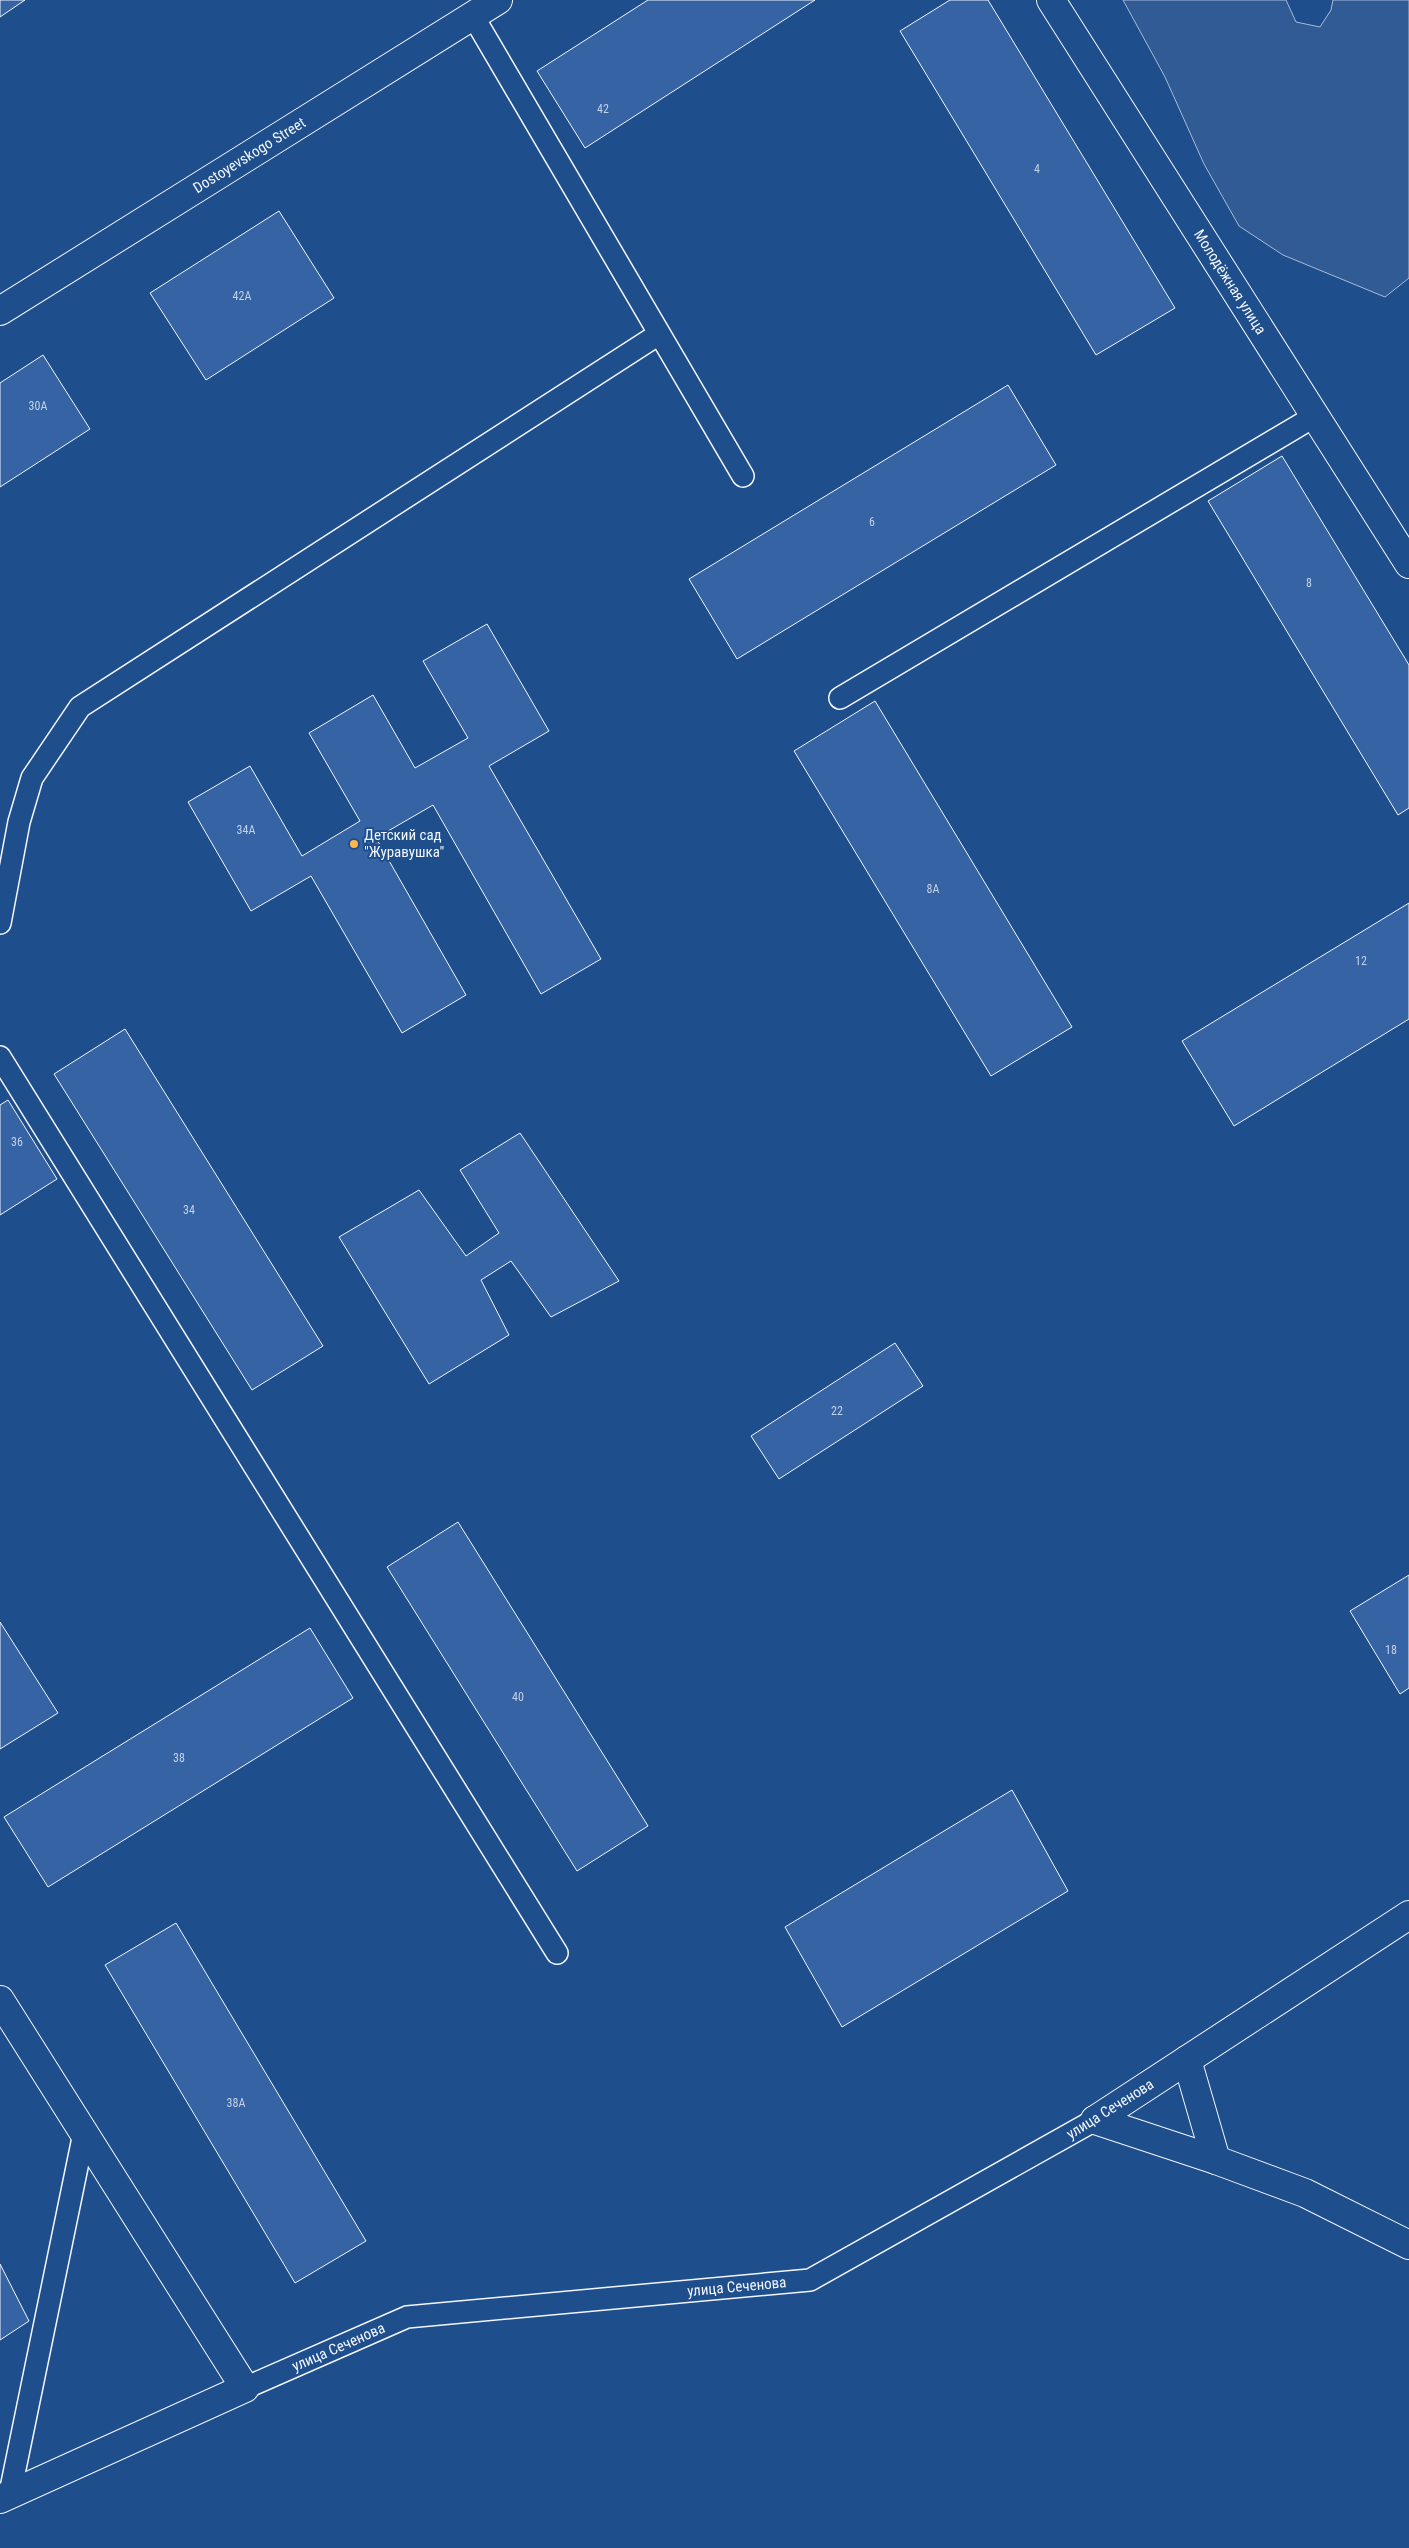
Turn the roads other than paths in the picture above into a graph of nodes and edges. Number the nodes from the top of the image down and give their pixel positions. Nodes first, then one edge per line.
1 (498, 0) edge
2 (1051, 0) edge
3 (473, 16) junction
4 (0, 311) edge
5 (659, 334) junction
6 (1316, 416) junction
7 (743, 476) dead end
8 (1409, 564) edge
9 (840, 698) dead end
10 (0, 924) edge
11 (0, 1057) edge
12 (1409, 1915) edge
13 (557, 1953) dead end
14 (0, 2000) edge
15 (1187, 2060) junction
16 (1095, 2120) junction
17 (84, 2133) junction
18 (1216, 2160) junction
19 (1409, 2244) edge
20 (245, 2388) junction
21 (5, 2496) edge

1 - 3 street, Dostoyevskogo Street
2 - 6 street, Молодёжная улица
3 - 4 street, Dostoyevskogo Street
3 - 5 lane
5 - 7 lane
5 - 10 lane
6 - 8 street, Молодёжная улица
6 - 9 lane
11 - 13 lane
12 - 15 street, улица Сеченова
14 - 17 street
15 - 16 street, улица Сеченова
15 - 18 street
16 - 18 street
16 - 20 lane, улица Сеченова
17 - 20 street
17 - 21 lane
18 - 19 street
20 - 21 street, улица Сеченова

